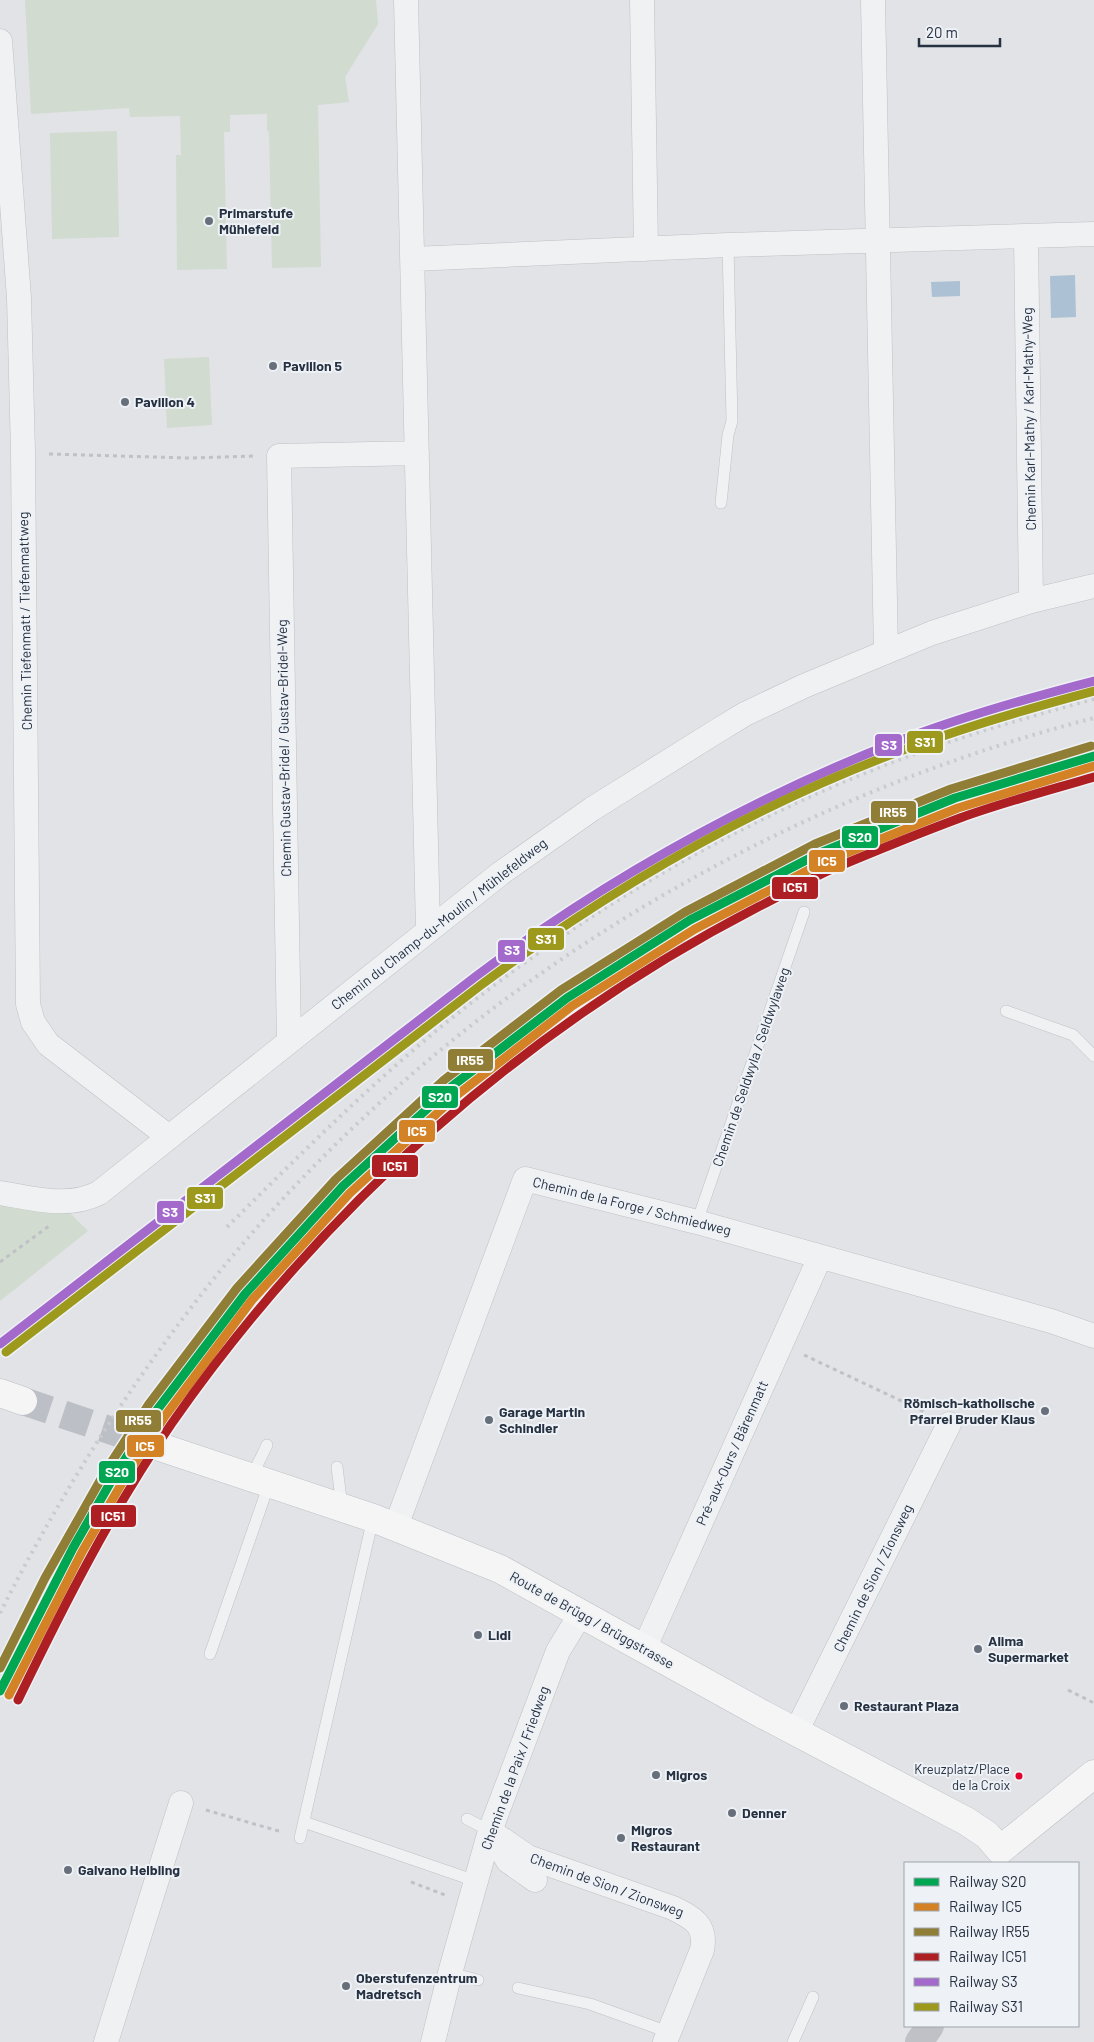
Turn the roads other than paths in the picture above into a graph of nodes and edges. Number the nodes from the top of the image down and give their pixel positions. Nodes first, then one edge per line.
1 (406, 0) edge
2 (642, 0) edge
3 (873, 0) edge
4 (0, 41) edge
5 (1094, 234) edge
6 (1026, 237) junction
7 (877, 242) junction
8 (728, 245) junction
9 (646, 249) junction
10 (412, 259) junction
11 (9, 274) edge
12 (417, 453) junction
13 (721, 504) dead end
14 (1094, 586) edge
15 (1031, 601) junction
16 (886, 652) junction
17 (804, 912) dead end
18 (428, 929) junction
19 (1006, 1011) dead end
20 (289, 1041) junction
21 (1094, 1056) edge
22 (168, 1137) junction
23 (0, 1193) edge
24 (698, 1222) junction
25 (820, 1257) junction
26 (1094, 1336) edge
27 (949, 1424) road end
28 (268, 1445) dead end
29 (157, 1446) tunnel mouth
30 (338, 1467) dead end
31 (260, 1481) junction
32 (342, 1507) junction
33 (385, 1522) junction
34 (580, 1615) junction
35 (644, 1649) junction
36 (210, 1654) dead end
37 (796, 1732) junction
38 (1094, 1774) edge
39 (181, 1802) dead end
40 (467, 1819) dead end
41 (304, 1822) junction
42 (490, 1831) junction
43 (300, 1838) dead end
44 (1002, 1857) edge
45 (535, 1880) dead end
46 (476, 1883) junction
47 (450, 1974) junction
48 (478, 1980) dead end
49 (518, 1988) dead end
50 (813, 1997) dead end
51 (929, 2027) edge
52 (667, 2037) edge
53 (106, 2042) edge
54 (433, 2042) edge
55 (793, 2042) edge
56 (919, 2042) edge

1 - 10 street
2 - 9 street
3 - 7 street
4 - 11 street, Chemin Tiefenmatt / Tiefenmattweg
5 - 6 street
6 - 7 street
6 - 15 street, Chemin Karl-Mathy / Karl-Mathy-Weg
7 - 8 street
7 - 16 street
8 - 9 street
8 - 13 lane
9 - 10 street
10 - 12 street
11 - 22 street, Chemin Tiefenmatt / Tiefenmattweg
12 - 18 street
12 - 20 street, Chemin Gustav-Bridel / Gustav-Bridel-Weg
14 - 15 street, Chemin du Champ-du-Moulin / Mühlefeldweg
15 - 16 street, Chemin du Champ-du-Moulin / Mühlefeldweg
16 - 18 street, Chemin du Champ-du-Moulin / Mühlefeldweg
17 - 24 lane, Chemin de Seldwyla / Seldwylaweg
18 - 20 street, Chemin du Champ-du-Moulin / Mühlefeldweg
19 - 21 lane
20 - 22 street, Chemin du Champ-du-Moulin / Mühlefeldweg
22 - 23 street, Chemin du Champ-du-Moulin / Mühlefeldweg
24 - 25 street, Chemin de la Forge / Schmiedweg
24 - 33 street, Chemin de la Forge / Schmiedweg
25 - 26 street, Chemin de la Forge / Schmiedweg
25 - 35 street, Pré-aux-Ours / Bärenmatt
27 - 37 street, Chemin de Sion / Zionsweg
28 - 31 lane
29 - 31 main road, Route de Brügg / Brüggstrasse
30 - 32 lane
31 - 32 main road, Route de Brügg / Brüggstrasse
31 - 36 lane
32 - 33 main road, Route de Brügg / Brüggstrasse
33 - 34 main road, Route de Brügg / Brüggstrasse
33 - 41 lane
34 - 35 main road, Route de Brügg / Brüggstrasse
34 - 42 street, Chemin de la Paix / Friedweg
35 - 37 main road, Route de Brügg / Brüggstrasse
37 - 44 main road, Route de Brügg / Brüggstrasse
38 - 44 main road
39 - 53 street
40 - 42 lane
41 - 43 lane
41 - 46 lane
42 - 45 street, Chemin de Sion / Zionsweg
42 - 46 street, Chemin de la Paix / Friedweg
42 - 52 street, Chemin de Sion / Zionsweg
46 - 47 street, Chemin de la Paix / Friedweg
47 - 48 lane
47 - 54 street, Chemin de la Paix / Friedweg
49 - 52 lane
50 - 55 lane
51 - 56 main road

